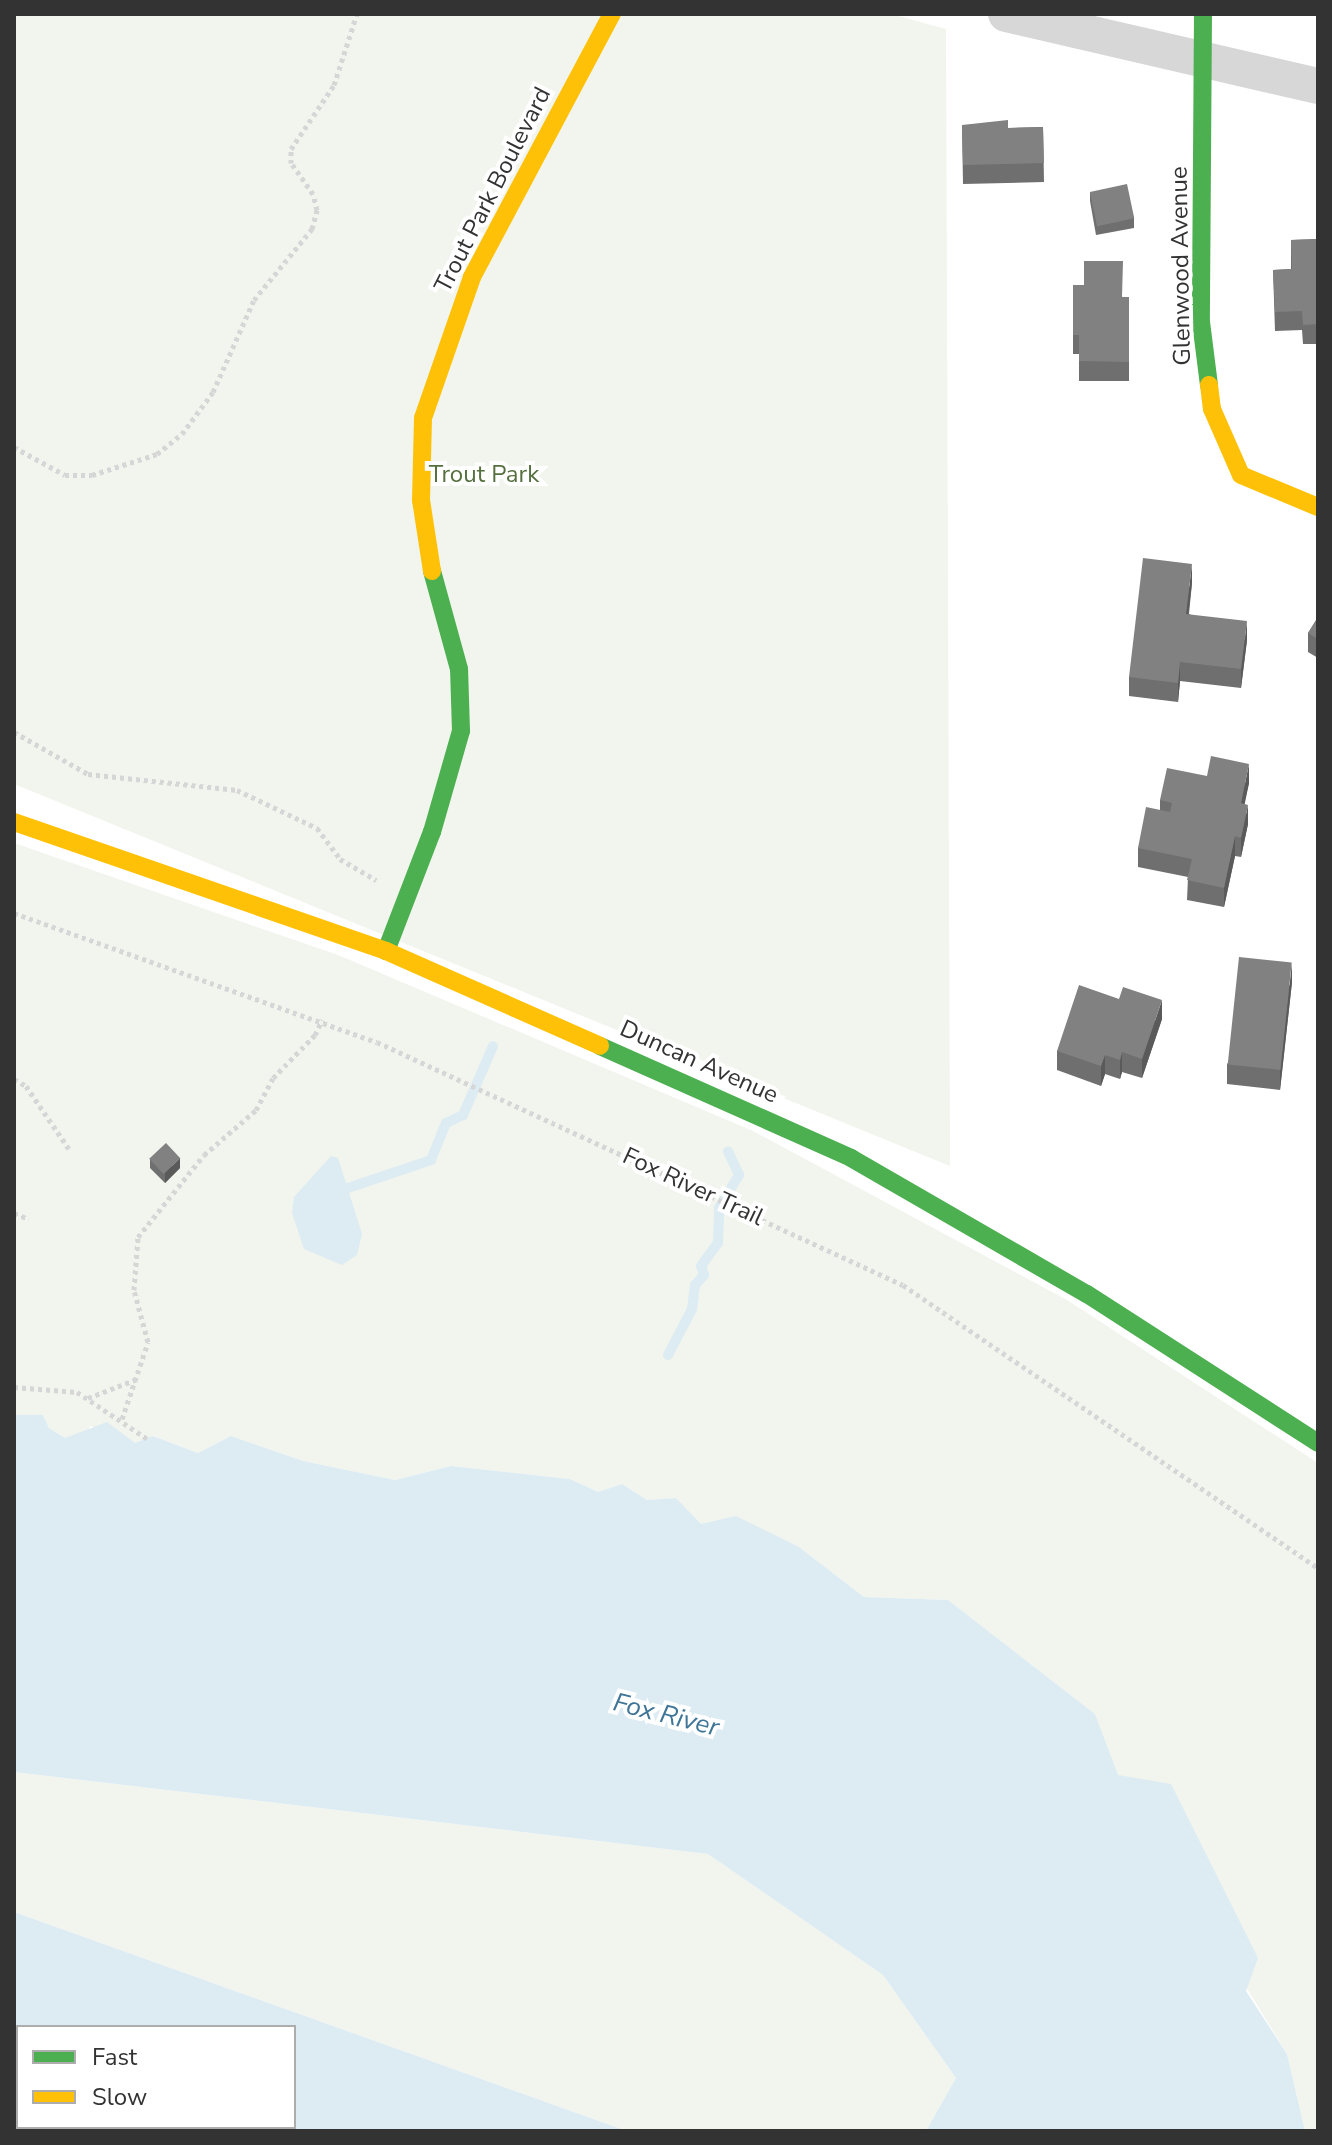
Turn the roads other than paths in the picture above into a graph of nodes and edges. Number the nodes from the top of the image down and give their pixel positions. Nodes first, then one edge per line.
1 (612, 14) edge
2 (1006, 14) edge
3 (1203, 14) edge
4 (1204, 63) junction
5 (1318, 86) edge
6 (1318, 507) edge
7 (14, 822) edge
8 (386, 951) junction
9 (1318, 1443) edge

1 - 8 street, Trout Park Boulevard
2 - 4 street
3 - 4 street, Glenwood Avenue
4 - 5 street
4 - 6 street, Glenwood Avenue
7 - 8 street, Duncan Avenue
8 - 9 street, Duncan Avenue

